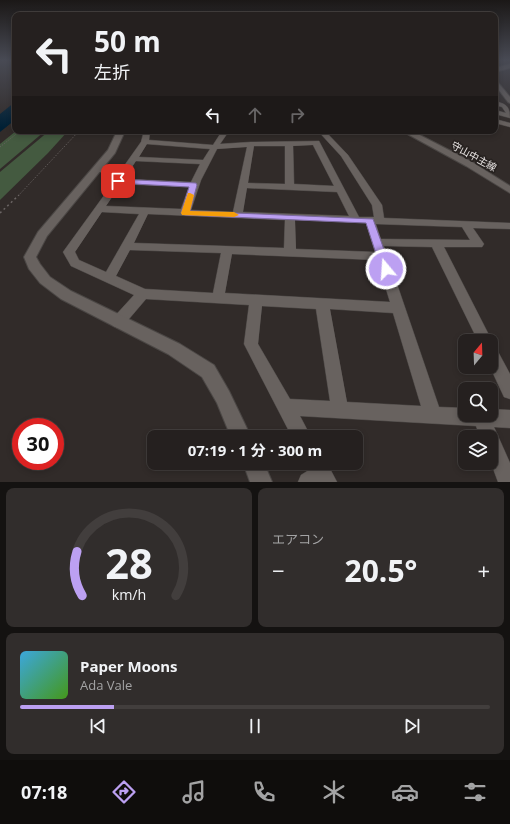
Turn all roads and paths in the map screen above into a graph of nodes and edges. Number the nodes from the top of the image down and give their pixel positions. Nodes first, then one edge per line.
1 (498, 85) edge
2 (510, 101) edge
3 (498, 104) edge
4 (498, 113) edge
5 (510, 115) edge
6 (498, 122) edge
7 (510, 125) edge
8 (16, 134) edge
9 (76, 134) edge
10 (120, 134) edge
11 (146, 134) edge
12 (224, 134) edge
13 (324, 134) edge
14 (412, 134) edge
15 (419, 134) edge
16 (145, 142) junction
17 (251, 144) junction
18 (289, 144) junction
19 (0, 147) edge
20 (213, 148) junction
21 (134, 159) junction
22 (204, 162) junction
23 (98, 169) junction
24 (126, 169) junction
25 (118, 181) junction
26 (510, 184) edge
27 (194, 185) junction
28 (243, 185) junction
29 (290, 187) junction
30 (340, 189) junction
31 (510, 190) edge
32 (98, 209) junction
33 (145, 211) junction
34 (0, 213) edge
35 (185, 213) junction
36 (237, 215) junction
37 (290, 217) junction
38 (368, 220) junction
39 (464, 224) junction
40 (510, 226) edge
41 (377, 242) junction
42 (436, 243) junction
43 (126, 246) junction
44 (227, 250) junction
45 (290, 253) junction
46 (381, 256) junction
47 (108, 278) junction
48 (143, 294) junction
49 (218, 298) junction
50 (256, 300) junction
51 (322, 304) junction
52 (398, 308) junction
53 (118, 322) junction
54 (482, 334) edge
55 (498, 367) edge
56 (510, 392) edge
57 (285, 407) junction
58 (340, 410) junction
59 (433, 415) junction
60 (458, 417) edge
61 (498, 419) edge
62 (510, 419) edge
63 (238, 430) edge
64 (298, 430) edge
65 (498, 458) edge
66 (256, 470) edge
67 (261, 482) edge
68 (508, 482) edge

1 - 2 street
3 - 5 street
4 - 5 street
6 - 7 street
8 - 19 path
9 - 34 path
10 - 23 street
11 - 16 street
12 - 20 street
13 - 38 street
14 - 31 street, 守山中主線
15 - 26 street, 守山中主線
16 - 20 street
16 - 21 street
17 - 18 street
17 - 20 street
17 - 28 street
18 - 29 street
18 - 30 street
20 - 22 street
21 - 22 street
21 - 24 street
22 - 27 street
23 - 24 street
23 - 53 street
24 - 25 street
25 - 27 street
25 - 32 street
27 - 35 street
28 - 29 street
28 - 36 street
29 - 30 street
30 - 38 street
32 - 33 street
32 - 47 street
33 - 35 street
33 - 43 street
35 - 36 street
36 - 37 street
37 - 38 street
37 - 45 street
38 - 39 street
38 - 41 street
39 - 40 street
39 - 42 street
41 - 42 street
41 - 46 street
42 - 54 street
43 - 44 street
43 - 47 street
44 - 45 street
44 - 49 street
45 - 46 street
46 - 52 street
47 - 48 street
48 - 49 street
48 - 53 street
49 - 50 street
50 - 51 street
50 - 57 street
51 - 52 street
51 - 58 street
52 - 59 street
53 - 63 street
55 - 56 street
57 - 58 street
57 - 64 street
58 - 59 street
59 - 60 street
61 - 62 street
65 - 68 street
66 - 67 street

